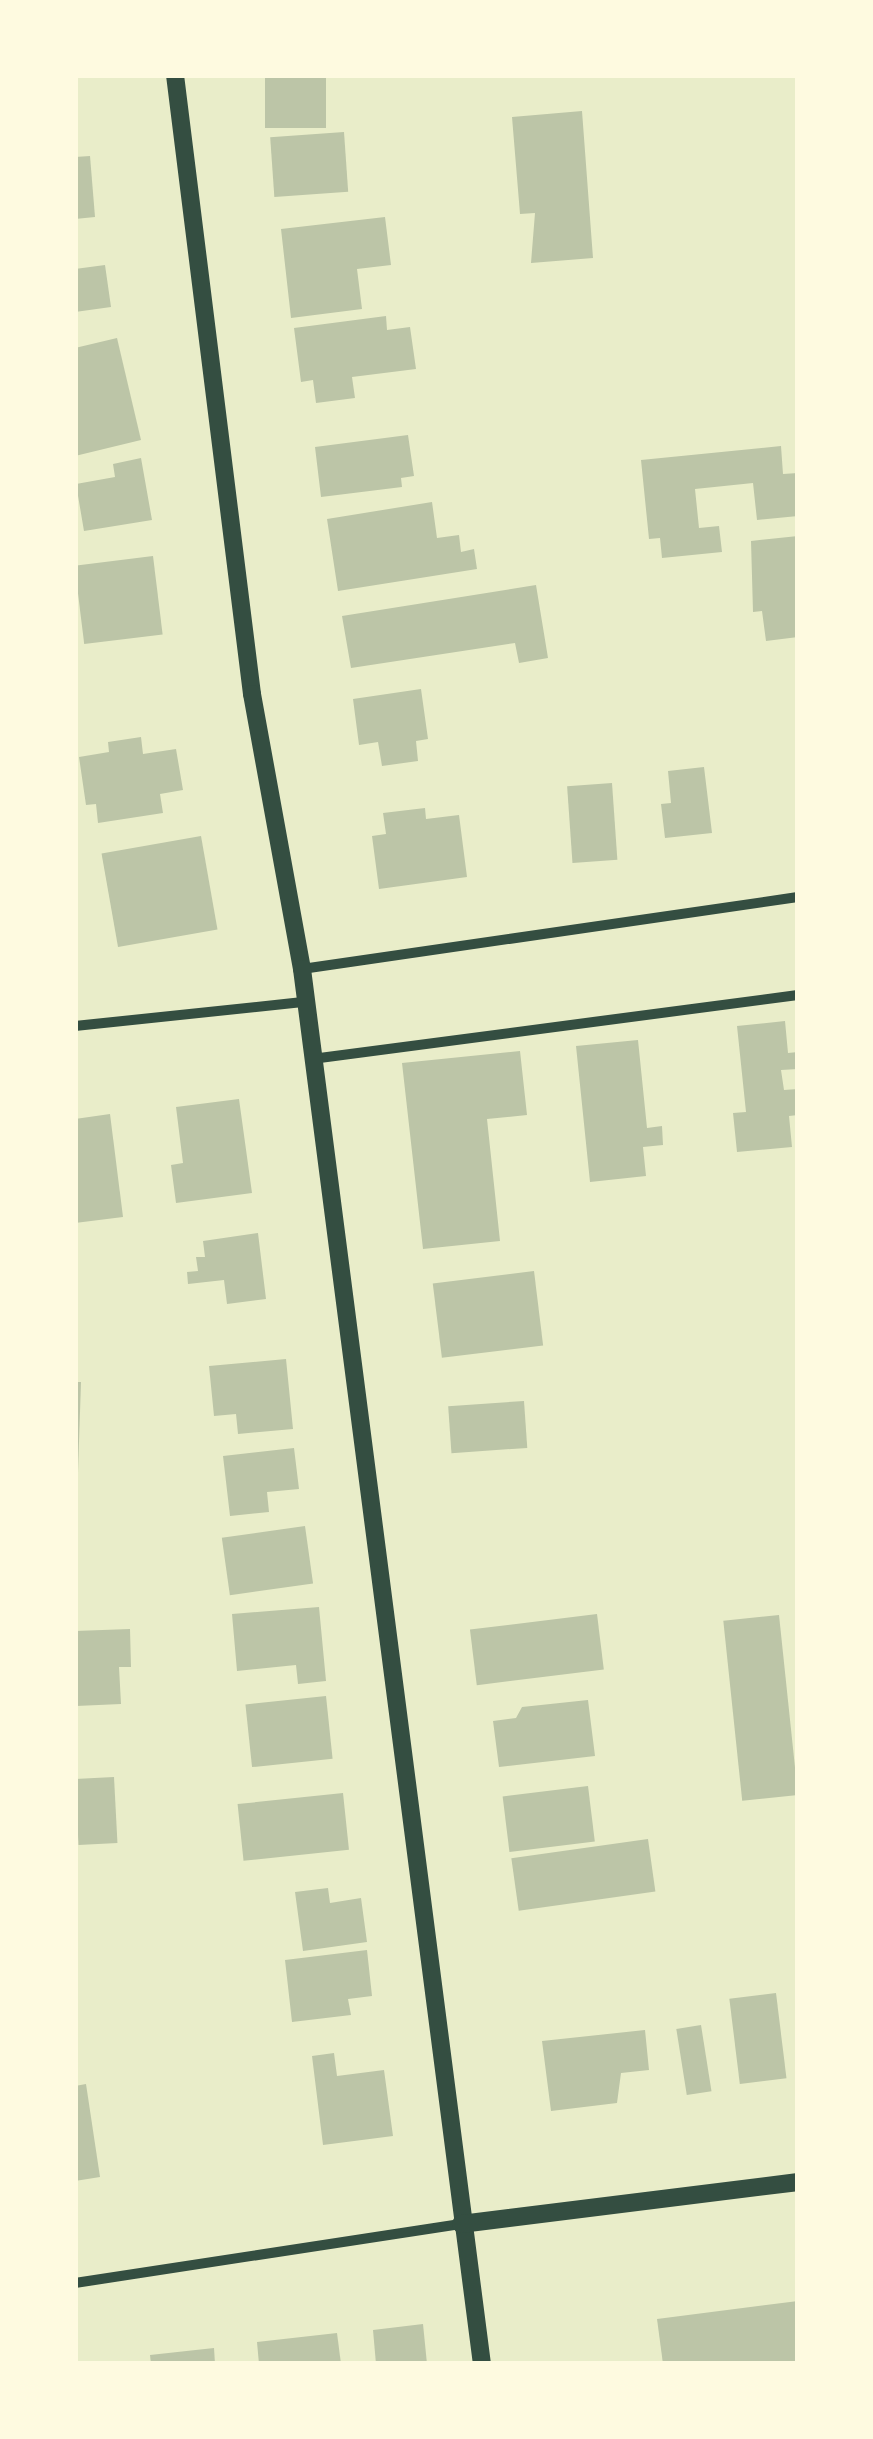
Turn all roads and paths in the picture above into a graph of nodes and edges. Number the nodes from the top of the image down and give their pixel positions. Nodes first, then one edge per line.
1 (174, 75) edge
2 (798, 897) edge
3 (302, 970) junction
4 (798, 995) edge
5 (303, 1002) junction
6 (75, 1026) edge
7 (310, 1059) junction
8 (798, 2182) edge
9 (460, 2224) junction
10 (75, 2283) edge
11 (482, 2364) edge

1 - 3 street
2 - 3 street
3 - 5 street
4 - 7 street
5 - 6 street
5 - 7 street
7 - 9 street
8 - 9 street
9 - 10 street
9 - 11 street

